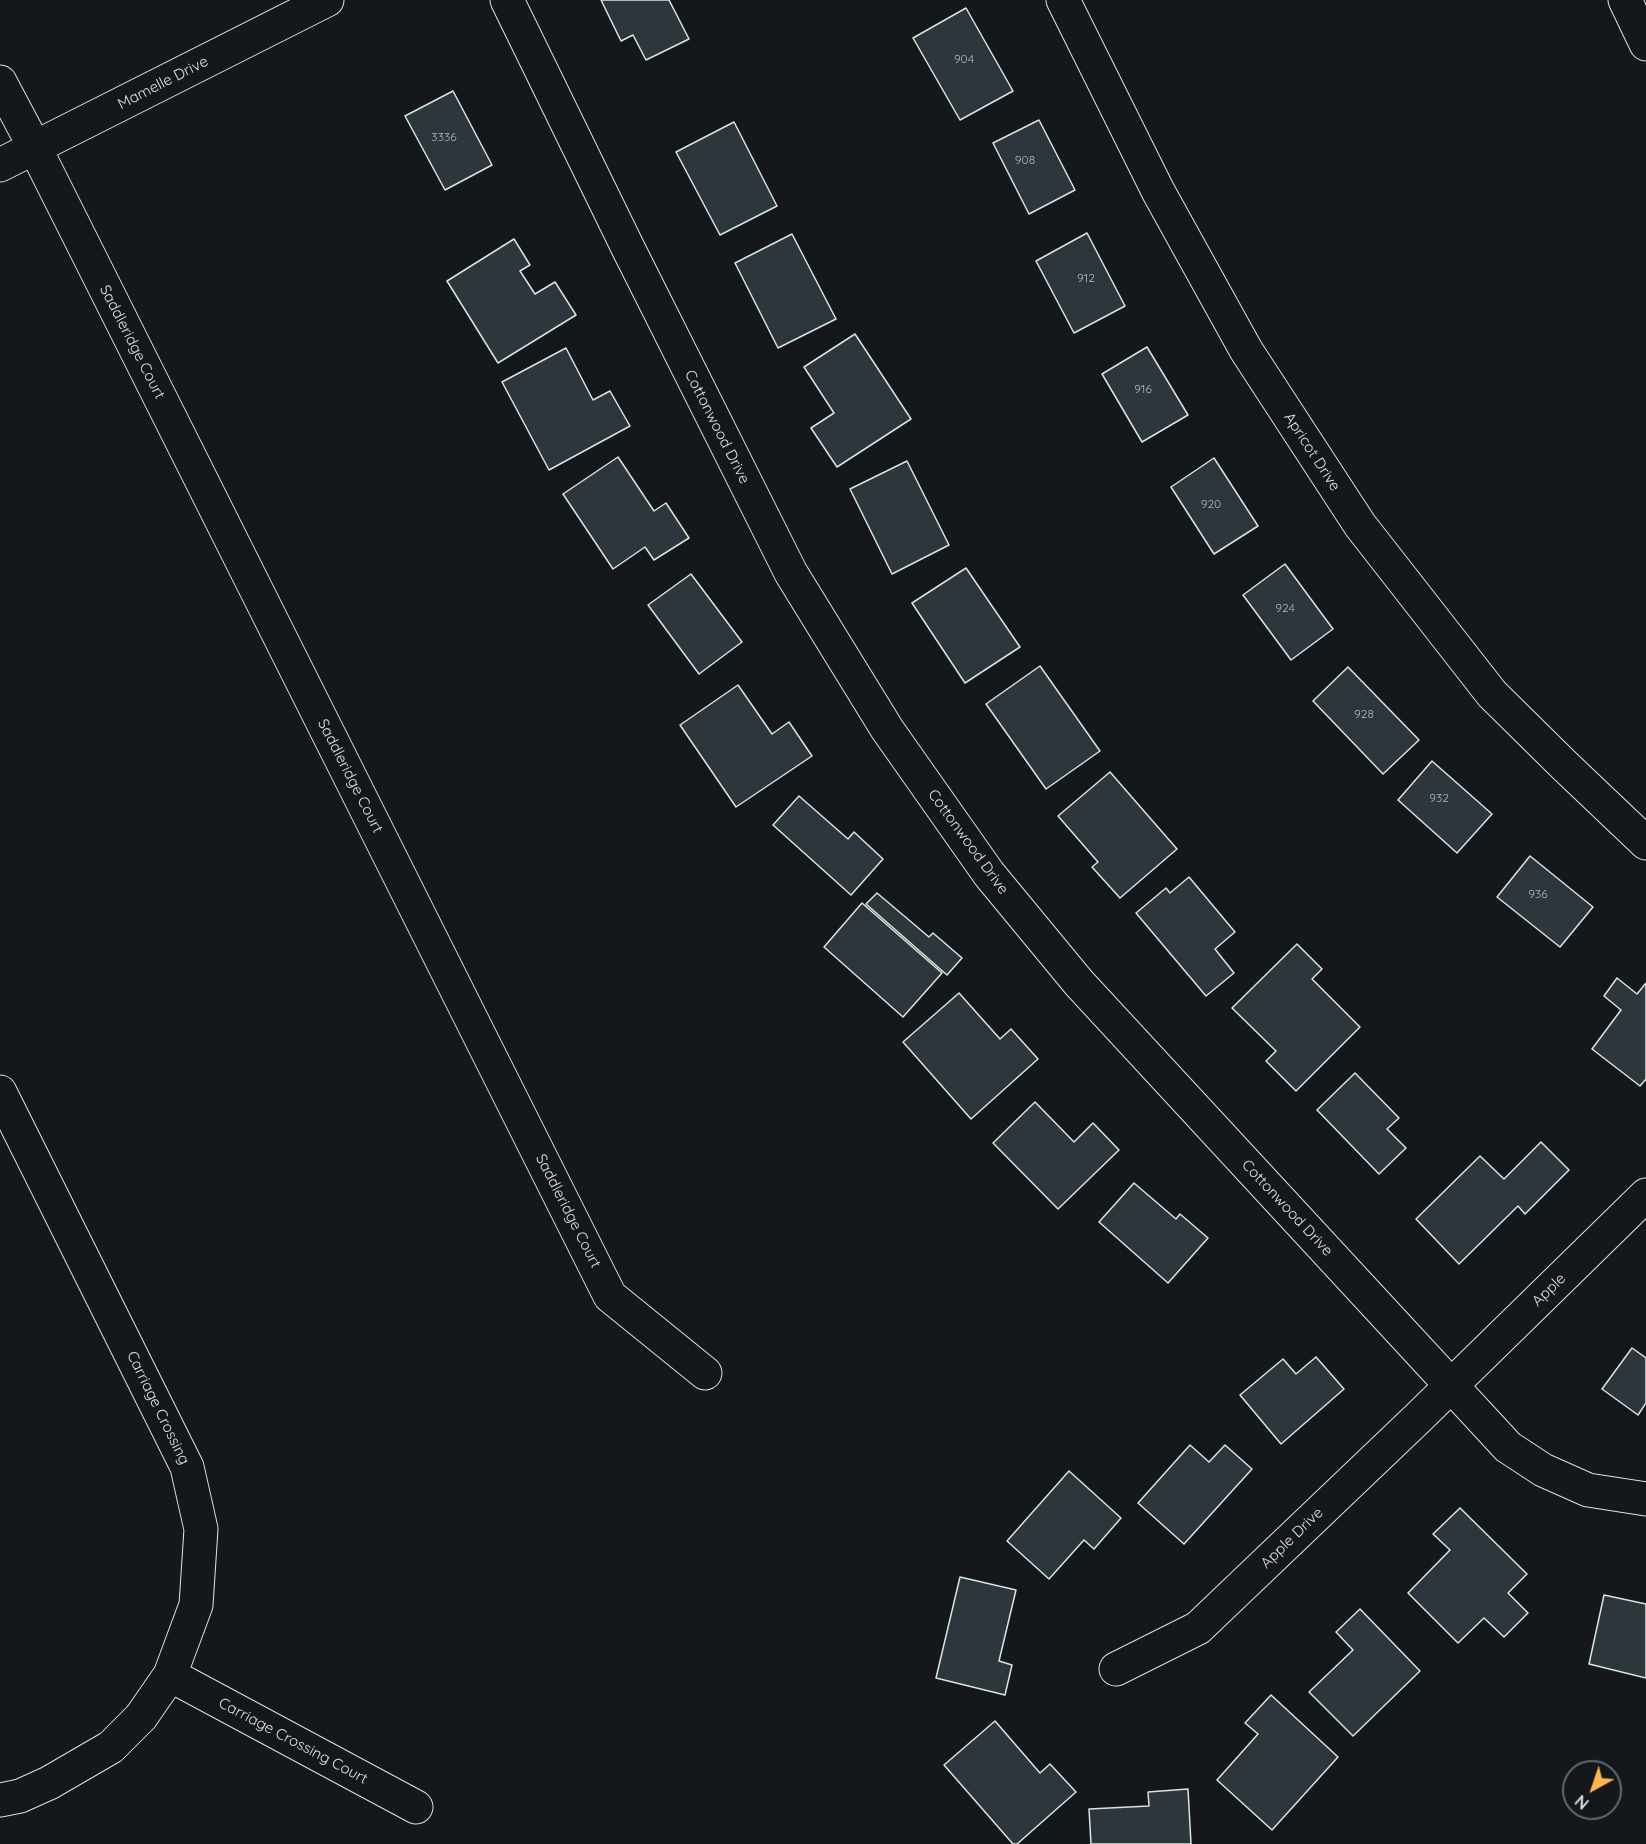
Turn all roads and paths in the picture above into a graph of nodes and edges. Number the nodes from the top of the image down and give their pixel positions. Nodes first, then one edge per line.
1 (327, 0) edge
2 (507, 0) edge
3 (1063, 0) edge
4 (1625, 0) edge
5 (1646, 44) edge
6 (0, 82) edge
7 (35, 148) junction
8 (0, 165) edge
9 (1646, 843) edge
10 (0, 1092) edge
11 (1646, 1195) edge
12 (705, 1373) dead end
13 (1451, 1384) junction
14 (1646, 1499) edge
15 (1116, 1669) dead end
16 (170, 1675) junction
17 (0, 1800) edge
18 (416, 1807) dead end

1 - 7 street, Mamelle Drive
2 - 13 street, Cottonwood Drive
3 - 9 street, Apricot Drive
4 - 5 street
6 - 7 street, Saddleridge Court
7 - 8 street, Mamelle Drive
7 - 12 street, Saddleridge Court
10 - 16 street, Carriage Crossing
11 - 13 street, Apple
13 - 14 street, Cottonwood Drive
13 - 15 street, Apple Drive
16 - 17 street, Carriage Crossing
16 - 18 street, Carriage Crossing Court

